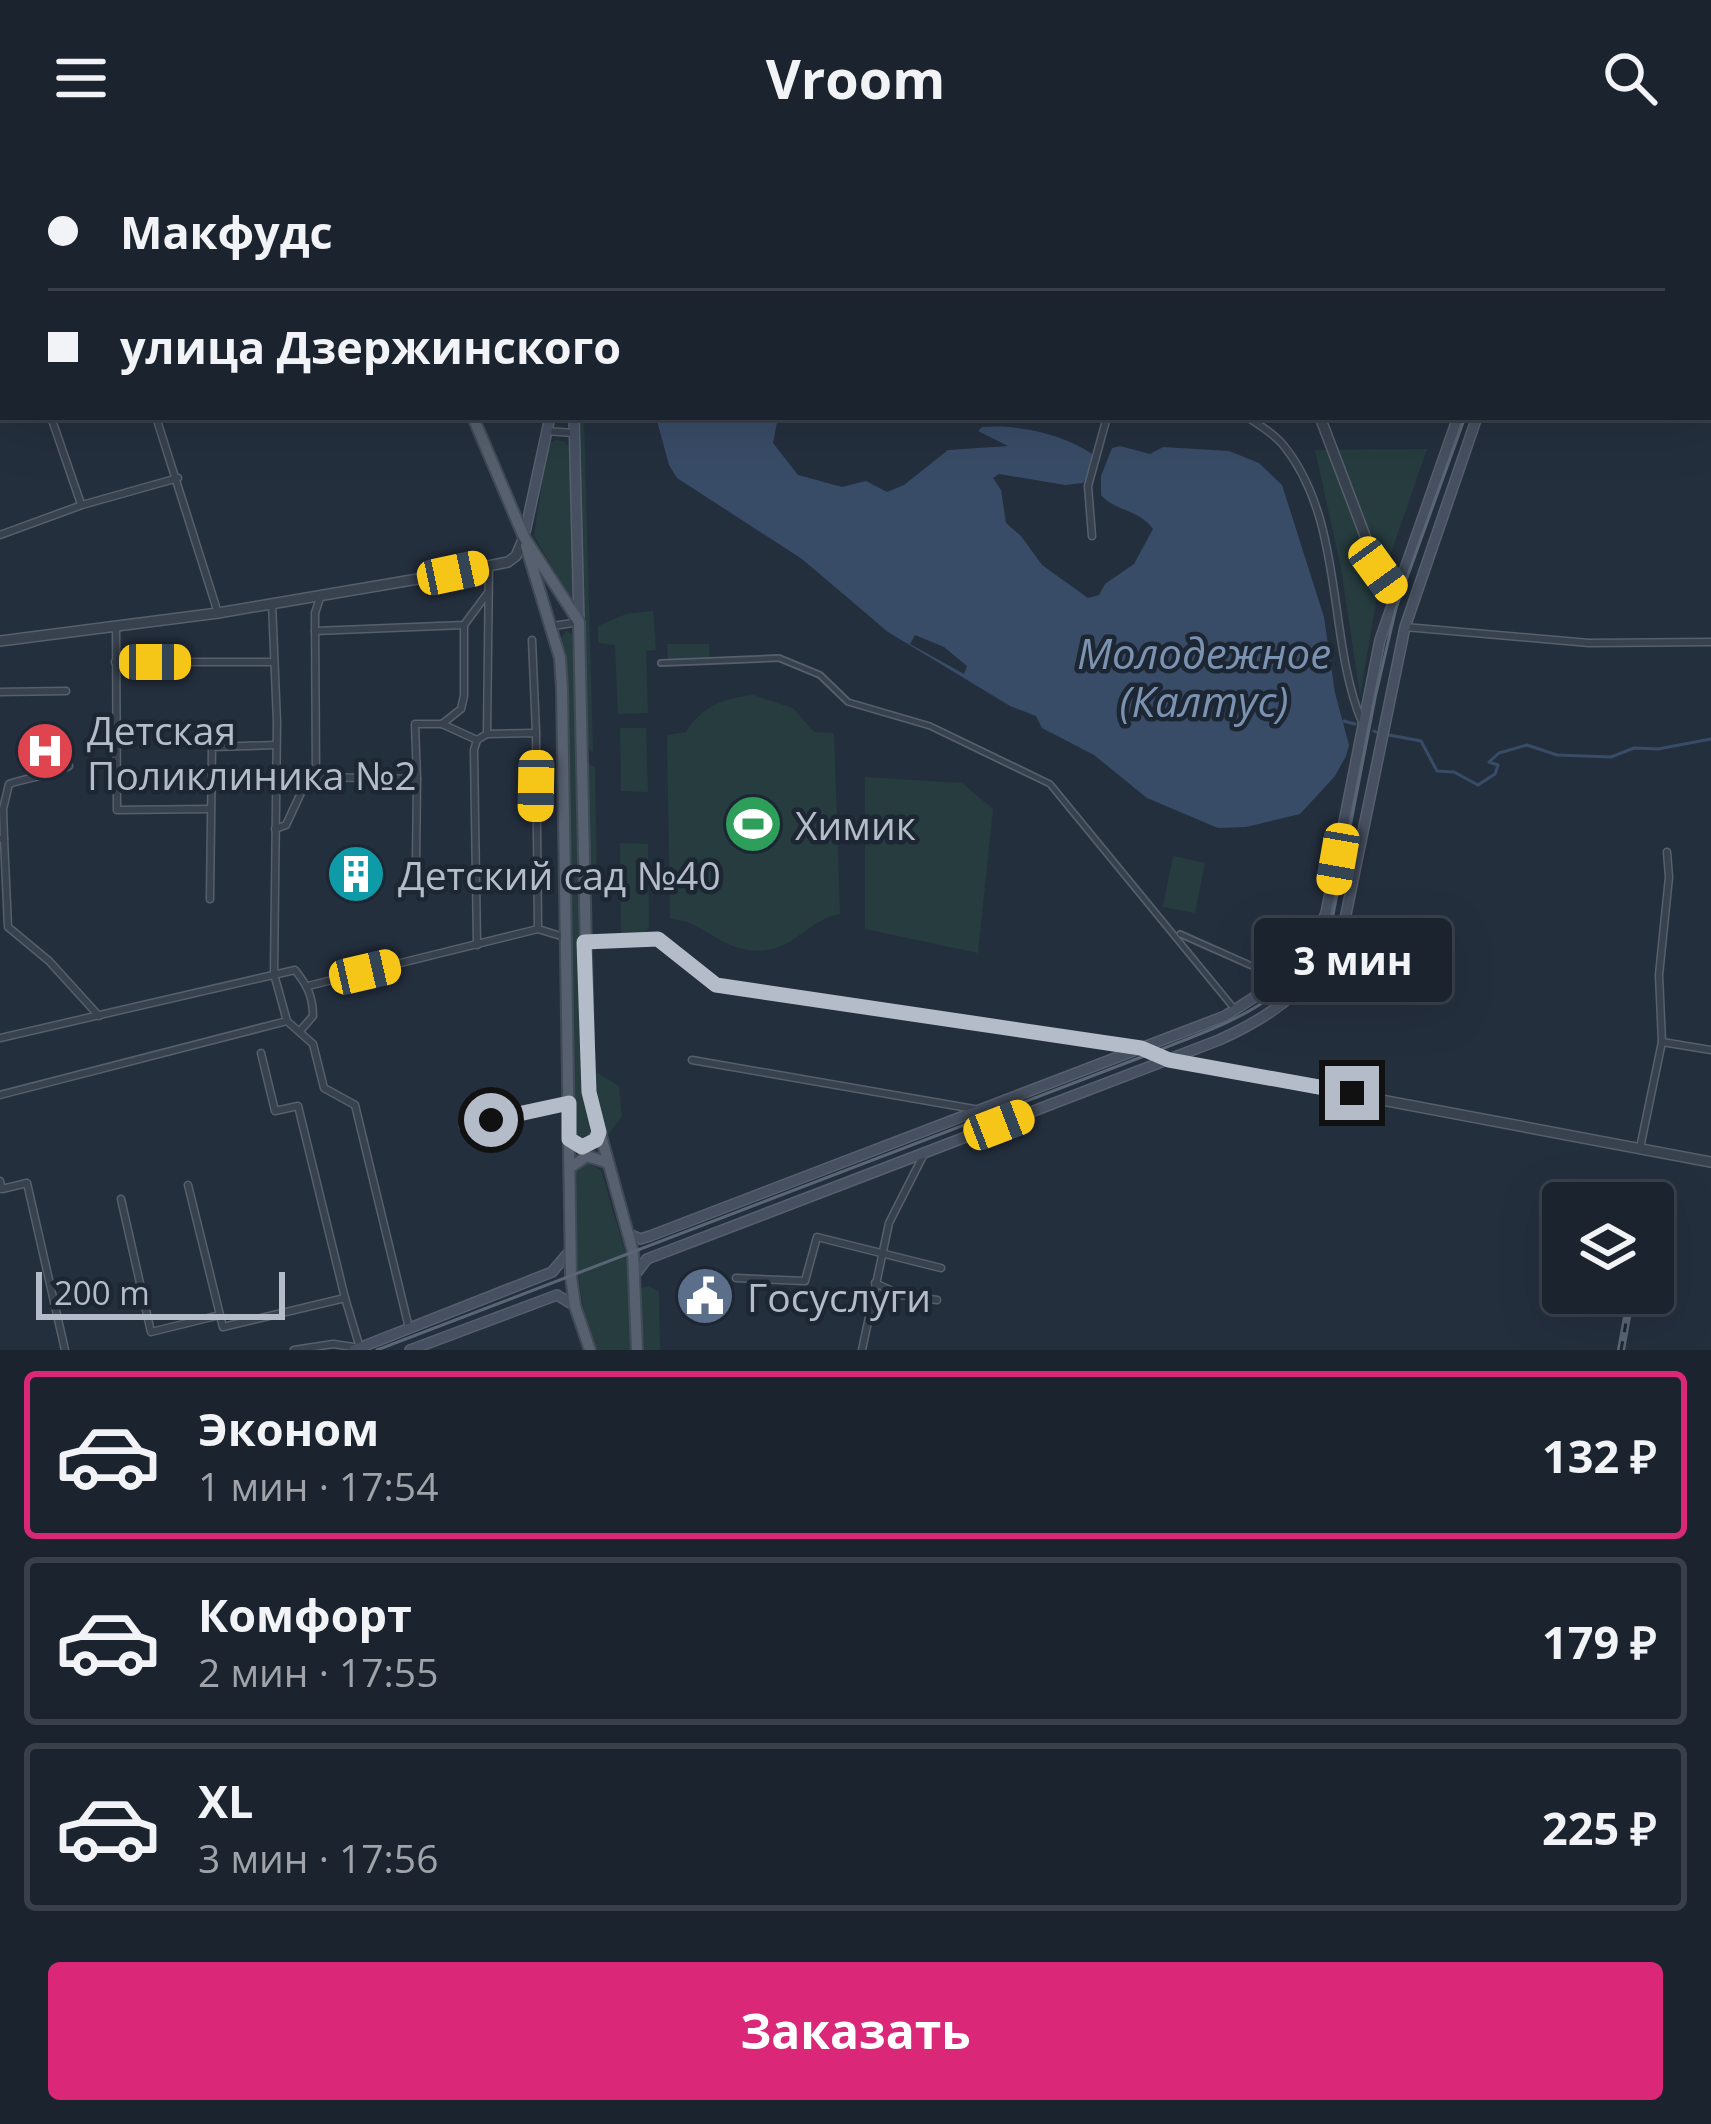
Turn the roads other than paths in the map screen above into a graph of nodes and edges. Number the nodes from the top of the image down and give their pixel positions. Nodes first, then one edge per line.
1 (52, 420) edge
2 (158, 420) edge
3 (474, 420) edge
4 (549, 420) edge
5 (574, 420) edge
6 (1106, 420) edge
7 (1251, 420) edge
8 (1321, 420) edge
9 (1457, 420) edge
10 (1476, 420) edge
11 (547, 431) junction
12 (574, 434) junction
13 (178, 478) junction
14 (82, 505) junction
15 (0, 535) edge
16 (1092, 536) dead end
17 (524, 537) junction
18 (508, 562) junction
19 (488, 566) junction
20 (531, 569) junction
21 (1395, 592) junction
22 (487, 594) junction
23 (321, 595) junction
24 (272, 603) junction
25 (218, 614) junction
26 (579, 622) junction
27 (464, 625) junction
28 (116, 627) junction
29 (551, 627) junction
30 (1405, 627) junction
31 (315, 631) junction
32 (532, 640) dead end
33 (0, 641) edge
34 (1711, 642) edge
35 (116, 662) junction
36 (275, 662) junction
37 (662, 663) dead end
38 (66, 691) dead end
39 (0, 692) edge
40 (1363, 722) junction
41 (442, 724) junction
42 (536, 733) junction
43 (488, 734) junction
44 (477, 740) junction
45 (276, 745) junction
46 (69, 766) dead end
47 (316, 777) junction
48 (417, 779) junction
49 (208, 809) junction
50 (275, 829) junction
51 (2, 839) edge
52 (1667, 852) dead end
53 (416, 862) dead end
54 (210, 899) dead end
55 (538, 929) junction
56 (1175, 932) junction
57 (566, 937) junction
58 (584, 942) junction
59 (477, 945) junction
60 (274, 974) junction
61 (1277, 977) dead end
62 (308, 986) junction
63 (1232, 1006) dead end
64 (100, 1016) junction
65 (287, 1022) junction
66 (299, 1032) junction
67 (0, 1039) edge
68 (1662, 1042) junction
69 (1141, 1048) junction
70 (1711, 1050) edge
71 (262, 1052) dead end
72 (692, 1060) dead end
73 (1169, 1060) junction
74 (0, 1095) edge
75 (569, 1103) junction
76 (977, 1110) junction
77 (463, 1127) dead end
78 (599, 1132) junction
79 (569, 1139) junction
80 (1640, 1148) junction
81 (924, 1154) junction
82 (1711, 1162) edge
83 (609, 1165) junction
84 (570, 1168) junction
85 (0, 1181) edge
86 (188, 1185) dead end
87 (121, 1199) dead end
88 (629, 1234) junction
89 (570, 1251) junction
90 (880, 1252) junction
91 (941, 1268) dead end
92 (637, 1272) junction
93 (736, 1278) dead end
94 (875, 1283) junction
95 (345, 1298) junction
96 (937, 1300) dead end
97 (575, 1306) junction
98 (220, 1315) junction
99 (410, 1328) junction
100 (357, 1349) edge
101 (64, 1350) edge
102 (294, 1350) edge
103 (410, 1350) edge
104 (590, 1350) edge
105 (637, 1350) edge
106 (862, 1350) edge

1 - 14 street
2 - 13 street
3 - 17 main road
4 - 11 main road
5 - 12 main road
6 - 16 street
7 - 40 street
8 - 21 street
9 - 21 main road
10 - 30 main road
11 - 12 street
11 - 17 main road
12 - 26 main road
13 - 14 street
13 - 25 street
14 - 15 street
17 - 18 street
17 - 20 main road
17 - 26 main road
18 - 19 street
18 - 20 street
19 - 22 street
19 - 23 street
20 - 29 main road
21 - 40 main road
22 - 27 street
22 - 43 street
23 - 24 street
23 - 31 street
24 - 25 street
24 - 36 street
25 - 28 street
26 - 29 street
26 - 58 main road
27 - 31 street
27 - 41 street
28 - 33 street
28 - 35 street
29 - 57 main road
30 - 34 street
30 - 73 main road
31 - 47 street
32 - 42 street
35 - 36 street
35 - 49 street
36 - 45 street
37 - 56 street
38 - 39 street
40 - 69 main road
41 - 44 street
41 - 48 street
42 - 43 street
42 - 55 street
43 - 44 street
44 - 59 street
45 - 49 street
45 - 50 street
46 - 51 street
47 - 48 street
47 - 50 street
48 - 53 street
49 - 54 street
50 - 60 street
51 - 64 street
52 - 68 street
55 - 57 street
55 - 59 street
56 - 61 street
56 - 63 street
57 - 75 main road
58 - 69 street
58 - 78 main road
59 - 62 street
60 - 62 street
60 - 64 street
60 - 65 street
62 - 66 street
64 - 67 street
65 - 66 street
65 - 74 street
66 - 99 street
68 - 70 street
68 - 80 street
69 - 73 street
69 - 76 main road
71 - 95 street
72 - 76 street
73 - 80 street
73 - 81 main road
75 - 77 street
75 - 79 main road
76 - 88 main road
78 - 79 main road
78 - 83 main road
79 - 84 main road
80 - 82 street
81 - 90 street
81 - 92 main road
83 - 84 main road
83 - 88 main road
84 - 89 main road
85 - 101 street
86 - 98 street
87 - 98 street
88 - 92 main road
89 - 97 main road
89 - 99 main road
90 - 91 street
90 - 93 street
90 - 94 street
92 - 105 main road
94 - 96 street
94 - 106 street
95 - 98 street
95 - 100 street
97 - 103 main road
97 - 104 main road
99 - 100 main road
100 - 102 street

